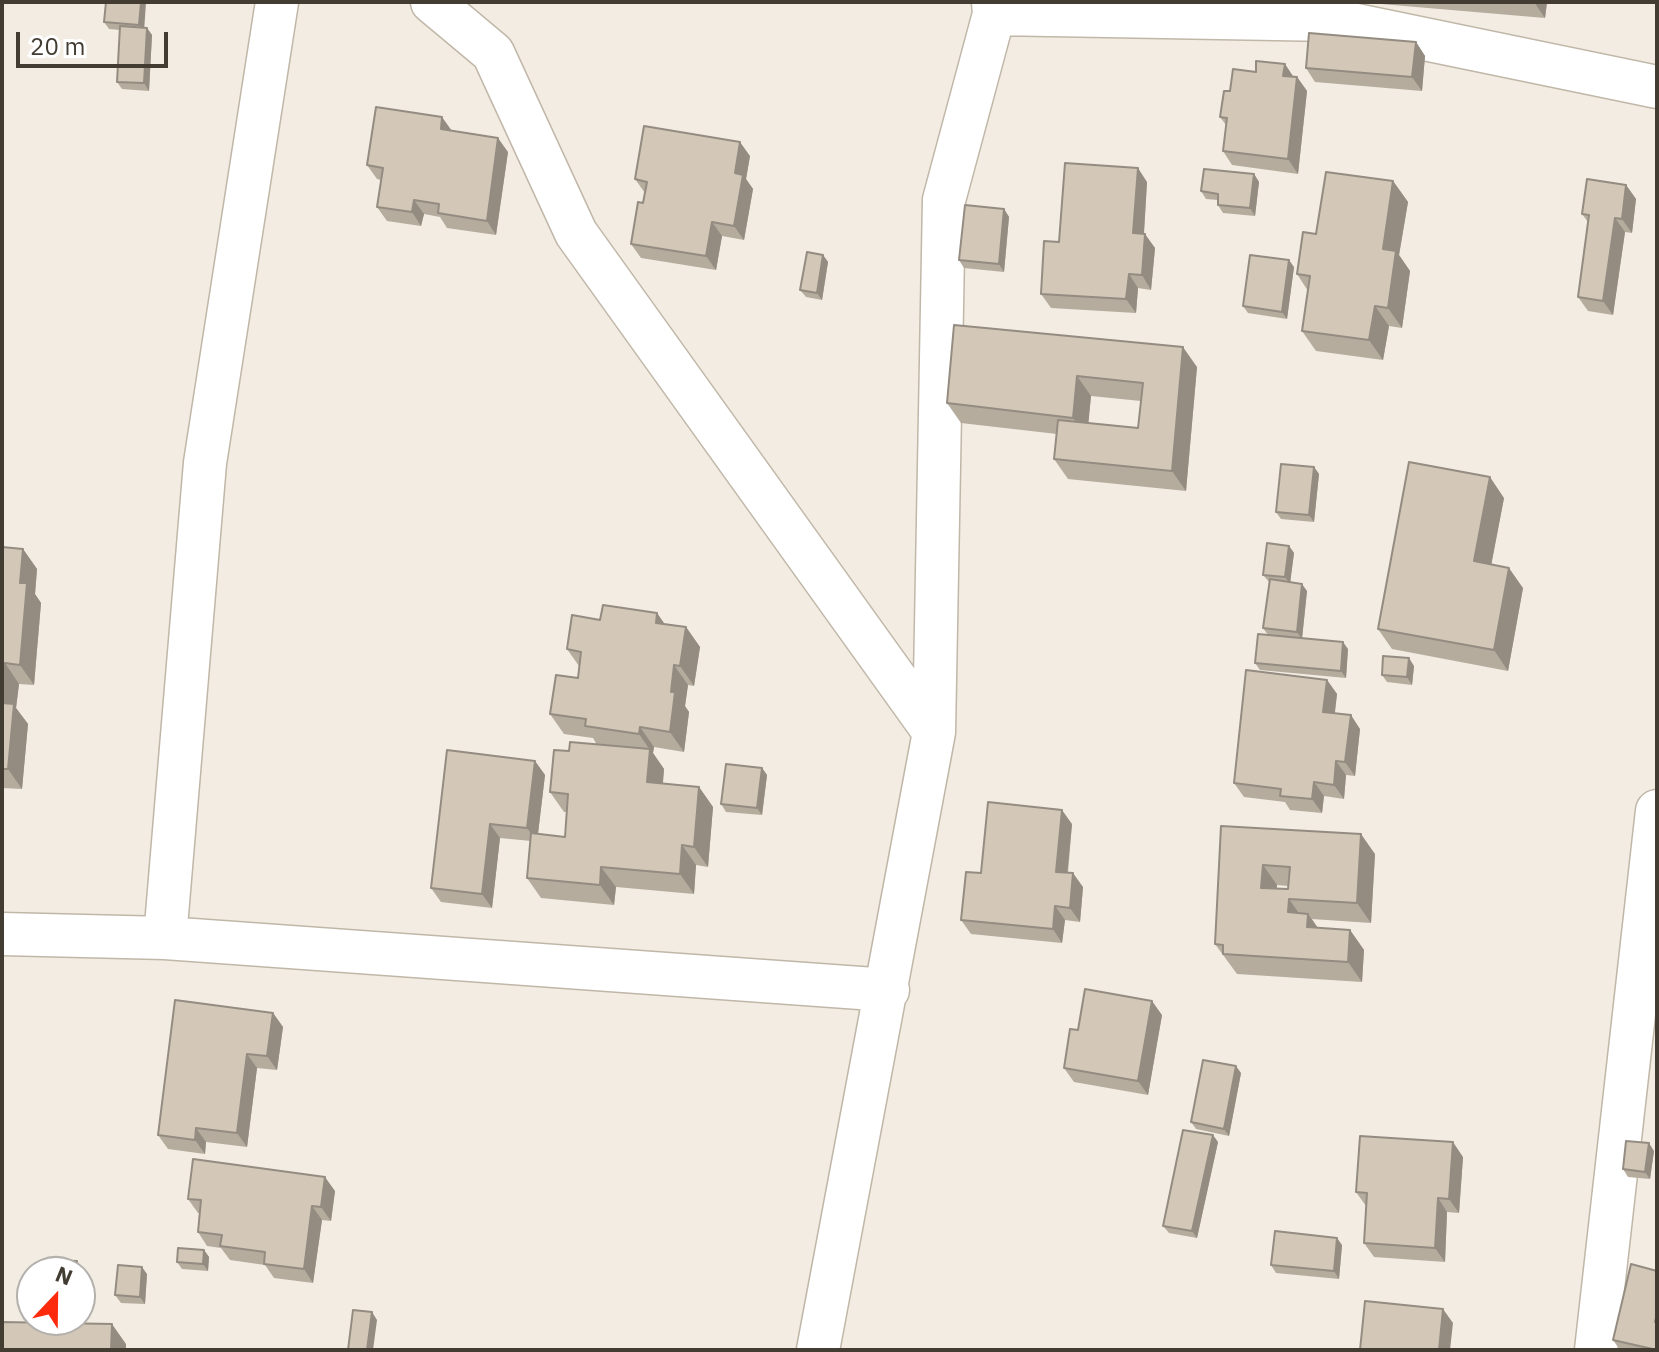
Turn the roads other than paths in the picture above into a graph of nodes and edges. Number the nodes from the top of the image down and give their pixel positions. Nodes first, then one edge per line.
1 (277, 2) edge
2 (432, 2) edge
3 (993, 8) edge
4 (1657, 87) edge
5 (934, 732) junction
6 (1657, 811) edge
7 (2, 934) edge
8 (165, 938) junction
9 (888, 990) junction
10 (1646, 1023) edge
11 (818, 1350) edge
12 (1596, 1350) edge

1 - 8 street
2 - 5 street
3 - 4 street
3 - 5 street
5 - 9 street
6 - 10 street
7 - 8 street
8 - 9 street
9 - 11 street
10 - 12 street

